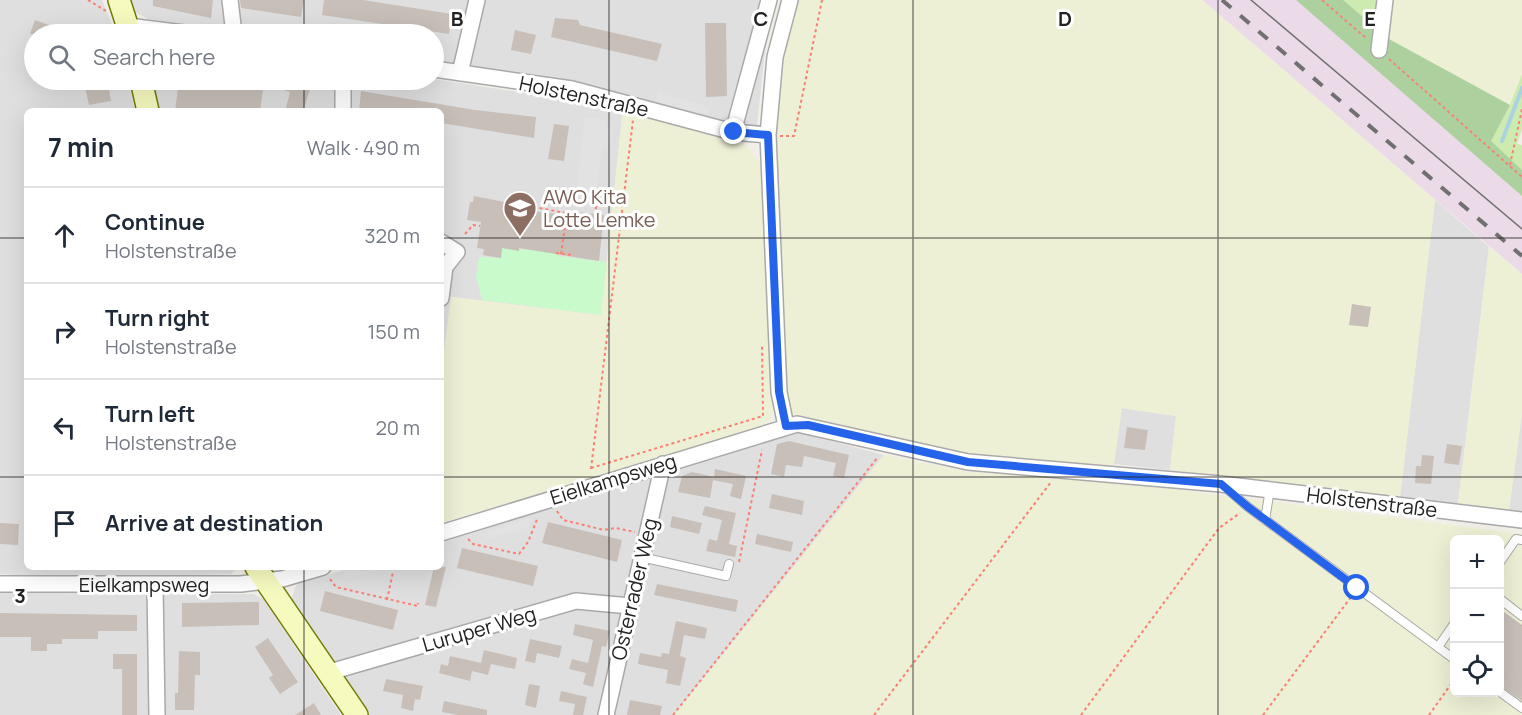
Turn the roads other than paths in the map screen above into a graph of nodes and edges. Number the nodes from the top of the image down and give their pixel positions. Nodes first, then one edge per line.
1 (119, 0) edge
2 (230, 0) edge
3 (477, 0) edge
4 (769, 0) edge
5 (790, 0) edge
6 (1385, 0) edge
7 (127, 24) edge
8 (233, 24) edge
9 (1379, 50) road end
10 (444, 71) edge
11 (460, 73) junction
12 (143, 90) edge
13 (343, 90) edge
14 (147, 108) edge
15 (343, 108) edge
16 (734, 132) junction
17 (768, 135) junction
18 (444, 244) edge
19 (444, 275) edge
20 (786, 426) junction
21 (663, 464) junction
22 (1221, 484) junction
23 (1270, 489) junction
24 (1265, 520) junction
25 (1522, 520) edge
26 (444, 531) edge
27 (1522, 540) edge
28 (1504, 556) edge
29 (641, 557) junction
30 (729, 564) road end
31 (312, 570) edge
32 (260, 574) edge
33 (0, 584) edge
34 (155, 585) junction
35 (1504, 602) edge
36 (630, 606) junction
37 (1522, 616) edge
38 (1450, 631) edge
39 (1438, 647) junction
40 (1450, 655) edge
41 (330, 672) junction
42 (1504, 695) edge
43 (1522, 708) edge
44 (157, 715) edge
45 (357, 715) edge
46 (606, 715) edge

1 - 7 street
2 - 8 street
3 - 11 street
4 - 16 street
5 - 17 street
6 - 9 street
10 - 11 street, Holstenstraße
11 - 16 street, Holstenstraße
12 - 14 street
13 - 15 street
16 - 17 street, Holstenstraße
17 - 20 street
18 - 19 street
20 - 21 street, Eielkampsweg
20 - 22 street, Holstenstraße
21 - 26 street, Eielkampsweg
21 - 29 street, Osterrader Weg
22 - 23 street, Holstenstraße
22 - 24 lane
23 - 24 lane
23 - 25 street, Holstenstraße
24 - 39 lane
27 - 28 lane
29 - 30 lane
29 - 36 street, Osterrader Weg
31 - 32 street, Eielkampsweg
32 - 34 street, Eielkampsweg
32 - 41 street
33 - 34 street, Eielkampsweg
34 - 44 street
35 - 37 lane
36 - 41 street, Luruper Weg
36 - 46 street, Osterrader Weg
38 - 39 lane
39 - 40 lane
41 - 45 street
42 - 43 lane

